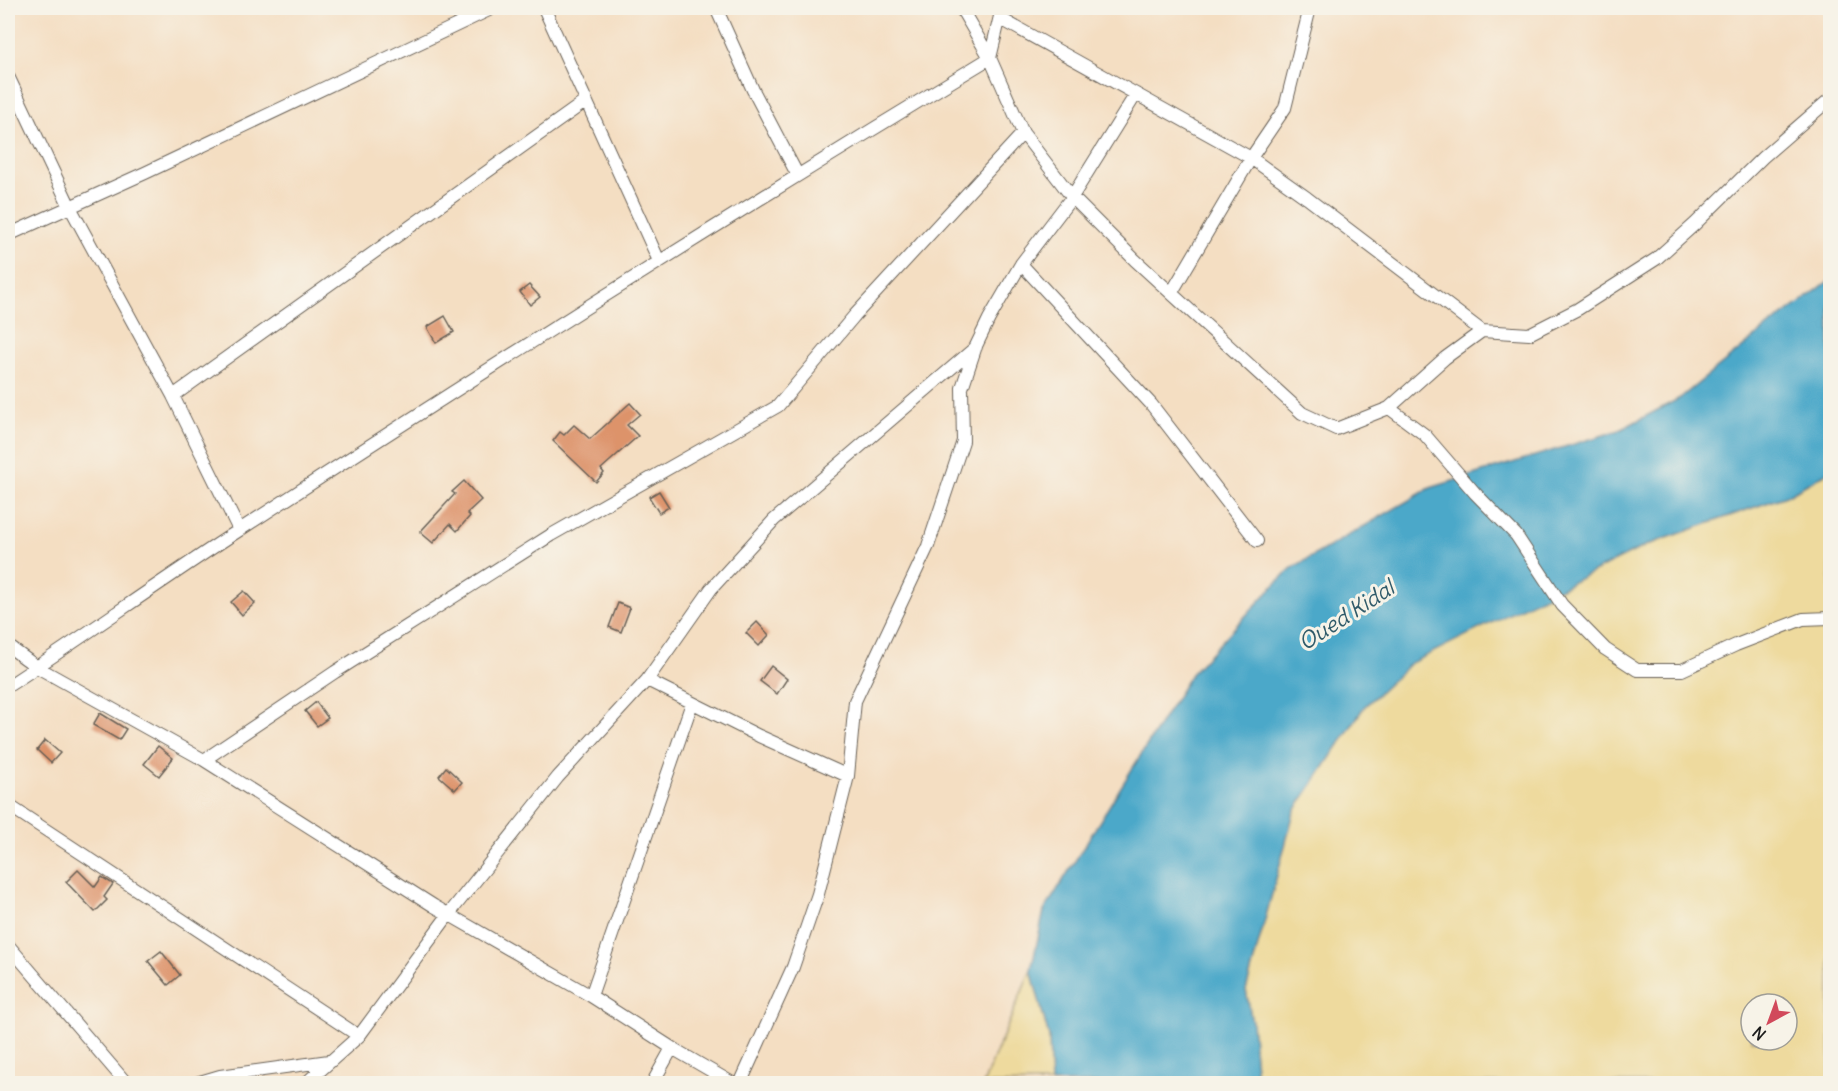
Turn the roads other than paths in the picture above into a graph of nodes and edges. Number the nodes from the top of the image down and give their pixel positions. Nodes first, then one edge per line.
1 (493, 8) edge
2 (544, 8) edge
3 (716, 8) edge
4 (961, 8) edge
5 (1310, 8) edge
6 (1001, 14) edge
7 (990, 58) junction
8 (8, 76) edge
9 (1136, 94) junction
10 (1830, 99) edge
11 (586, 101) junction
12 (1023, 133) junction
13 (1251, 158) junction
14 (797, 174) junction
15 (1072, 197) junction
16 (70, 207) junction
17 (8, 234) edge
18 (659, 261) junction
19 (1021, 264) junction
20 (1172, 292) junction
21 (1482, 331) junction
22 (976, 346) junction
23 (173, 396) junction
24 (1389, 408) junction
25 (239, 530) junction
26 (1257, 541) dead end
27 (1830, 618) edge
28 (8, 646) edge
29 (37, 667) junction
30 (647, 680) junction
31 (8, 686) edge
32 (692, 703) junction
33 (204, 760) junction
34 (848, 776) junction
35 (8, 805) edge
36 (448, 914) junction
37 (8, 945) edge
38 (591, 996) junction
39 (359, 1036) junction
40 (672, 1048) junction
41 (329, 1060) junction
42 (127, 1083) edge
43 (193, 1083) edge
44 (305, 1083) edge
45 (652, 1083) edge
46 (734, 1083) edge
47 (740, 1083) edge

1 - 16 street
2 - 11 street
3 - 14 street
4 - 7 street
5 - 13 street
6 - 7 street
6 - 9 street
7 - 12 street
7 - 14 street
8 - 16 street
9 - 13 street
9 - 15 street
10 - 21 street
11 - 18 street
11 - 23 street
12 - 15 street
12 - 33 street
13 - 20 street
13 - 21 street
14 - 18 street
15 - 19 street
15 - 20 street
16 - 17 street
16 - 23 street
18 - 25 street
19 - 22 street
19 - 26 street
20 - 24 street
21 - 24 street
22 - 30 street
22 - 34 street
23 - 25 street
24 - 27 street
25 - 29 street
28 - 29 street
29 - 31 street
29 - 33 street
30 - 32 street
30 - 36 street
32 - 34 street
32 - 38 street
33 - 36 street
34 - 47 street
35 - 39 street
36 - 38 street
36 - 39 street
37 - 42 street
38 - 40 street
39 - 41 street
40 - 45 street
40 - 46 street
41 - 43 street
41 - 44 street

